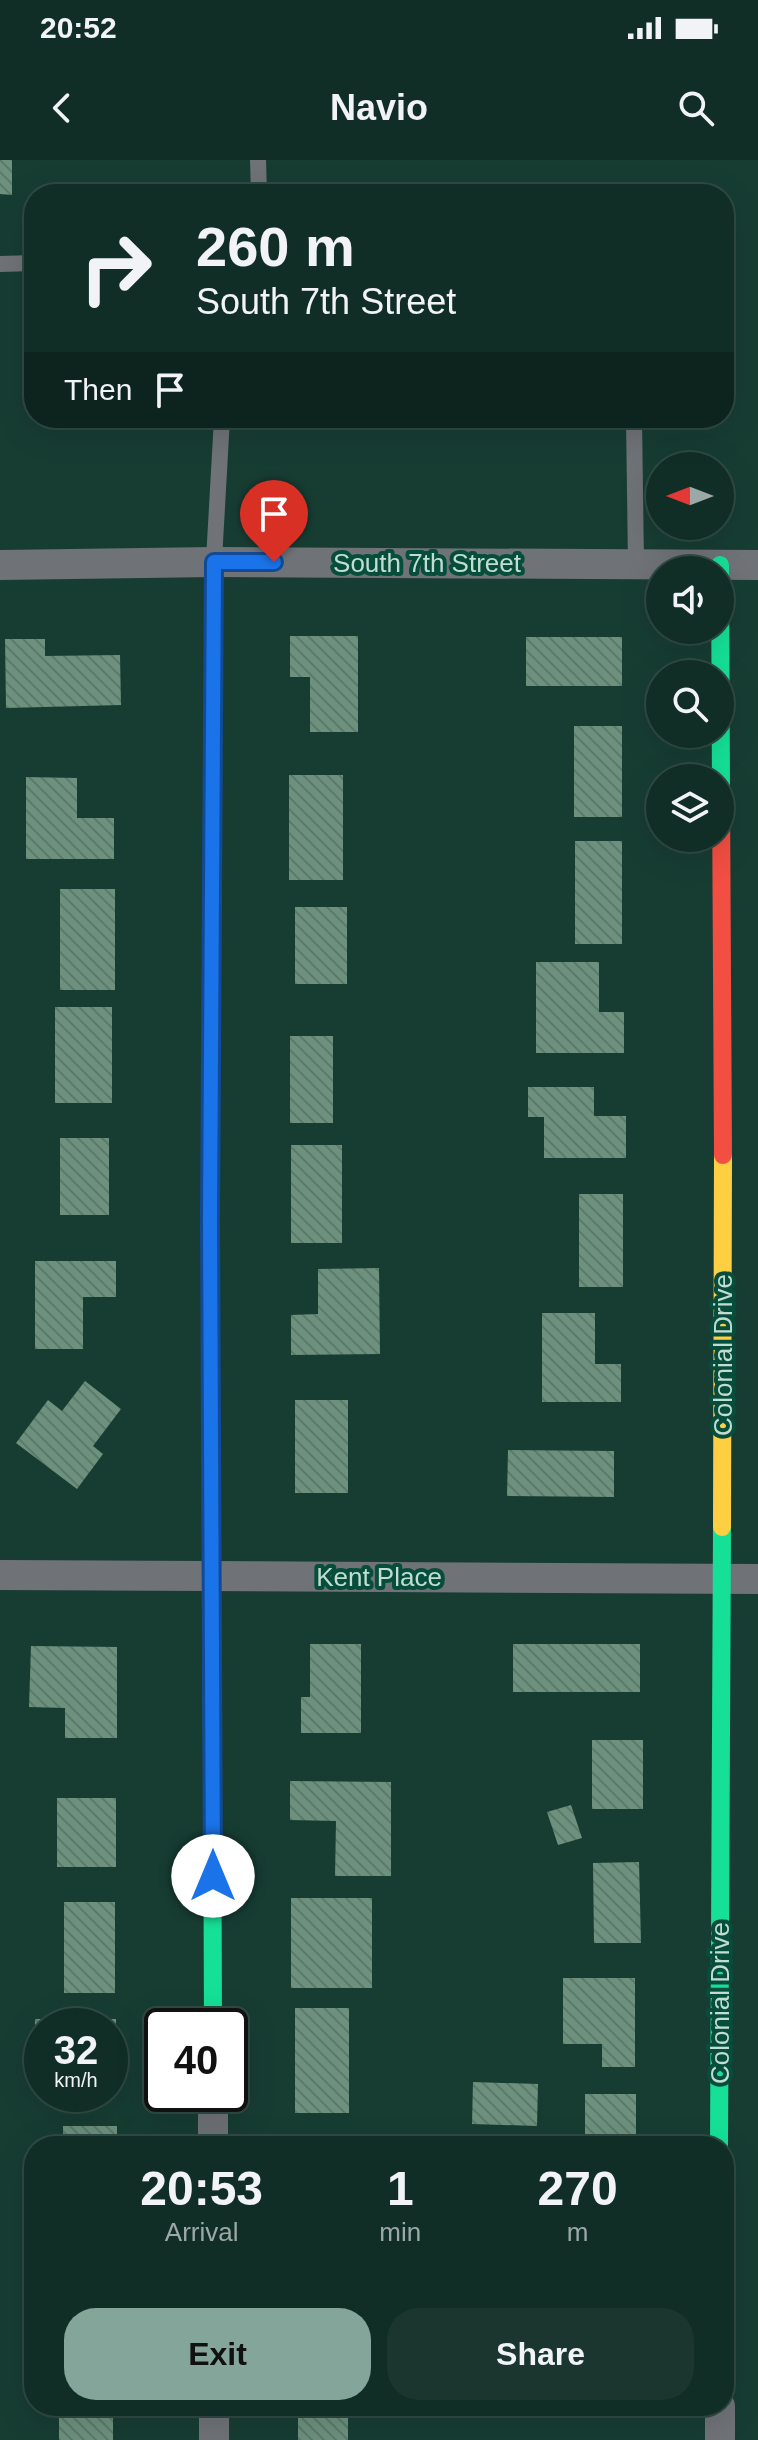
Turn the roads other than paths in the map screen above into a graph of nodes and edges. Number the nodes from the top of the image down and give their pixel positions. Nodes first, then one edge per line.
1 (258, 160) edge
2 (259, 184) edge
3 (24, 263) edge
4 (0, 264) edge
5 (221, 428) edge
6 (634, 428) edge
7 (214, 562) junction
8 (636, 564) junction
9 (646, 564) edge
10 (0, 565) edge
11 (734, 565) edge
12 (758, 565) edge
13 (720, 644) edge
14 (0, 1575) edge
15 (213, 1576) junction
16 (722, 1579) junction
17 (758, 1579) edge
18 (213, 2008) edge
19 (213, 2112) edge
20 (213, 2136) edge
21 (719, 2136) edge
22 (214, 2416) edge
23 (720, 2416) edge
24 (214, 2440) edge
25 (720, 2440) edge

1 - 2 lane
3 - 4 lane
5 - 7 lane
6 - 8 lane
7 - 8 street, South 7th Street
7 - 10 street, South 7th Street
7 - 15 street
8 - 9 street, South 7th Street
11 - 12 street, South 7th Street
13 - 16 street, Colonial Drive
14 - 15 street, Kent Place
15 - 16 street, Kent Place
15 - 18 street
16 - 17 street, Kent Place
16 - 21 street, Colonial Drive
19 - 20 street
22 - 24 street
23 - 25 street

